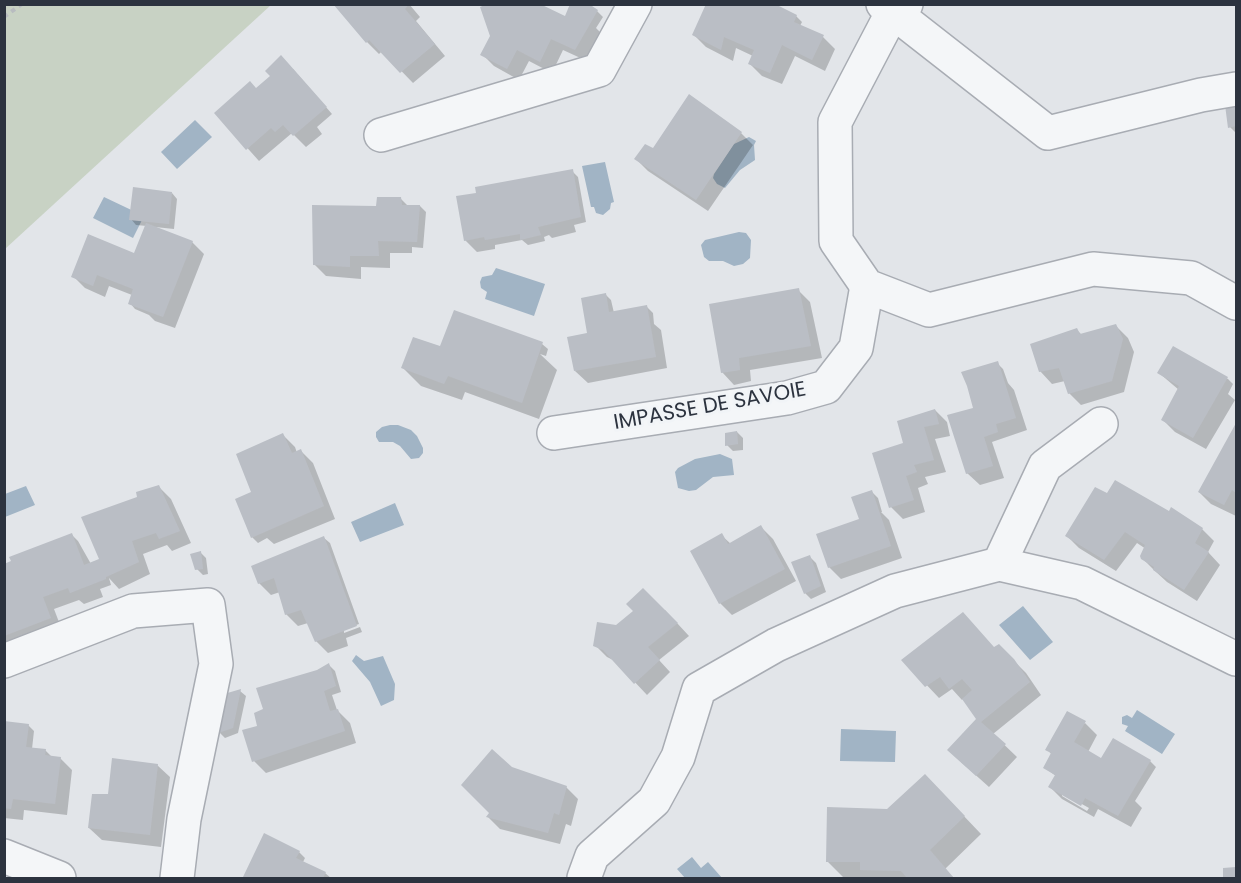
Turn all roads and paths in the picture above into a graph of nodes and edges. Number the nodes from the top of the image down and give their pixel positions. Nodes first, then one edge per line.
1 (22, 4) edge
2 (635, 4) edge
3 (894, 7) edge
4 (4, 17) edge
5 (1236, 89) edge
6 (381, 135) dead end
7 (867, 286) junction
8 (1236, 303) edge
9 (1101, 424) dead end
10 (554, 433) dead end
11 (999, 564) junction
12 (1236, 659) edge
13 (4, 661) edge
14 (4, 856) edge
15 (59, 879) edge
16 (177, 879) edge
17 (584, 879) edge

1 - 4 path
2 - 6 street
3 - 5 street
3 - 7 street
7 - 8 street
7 - 10 street, IMPASSE DE SAVOIE
9 - 11 street
11 - 12 street
11 - 17 street
13 - 16 street
14 - 15 street

